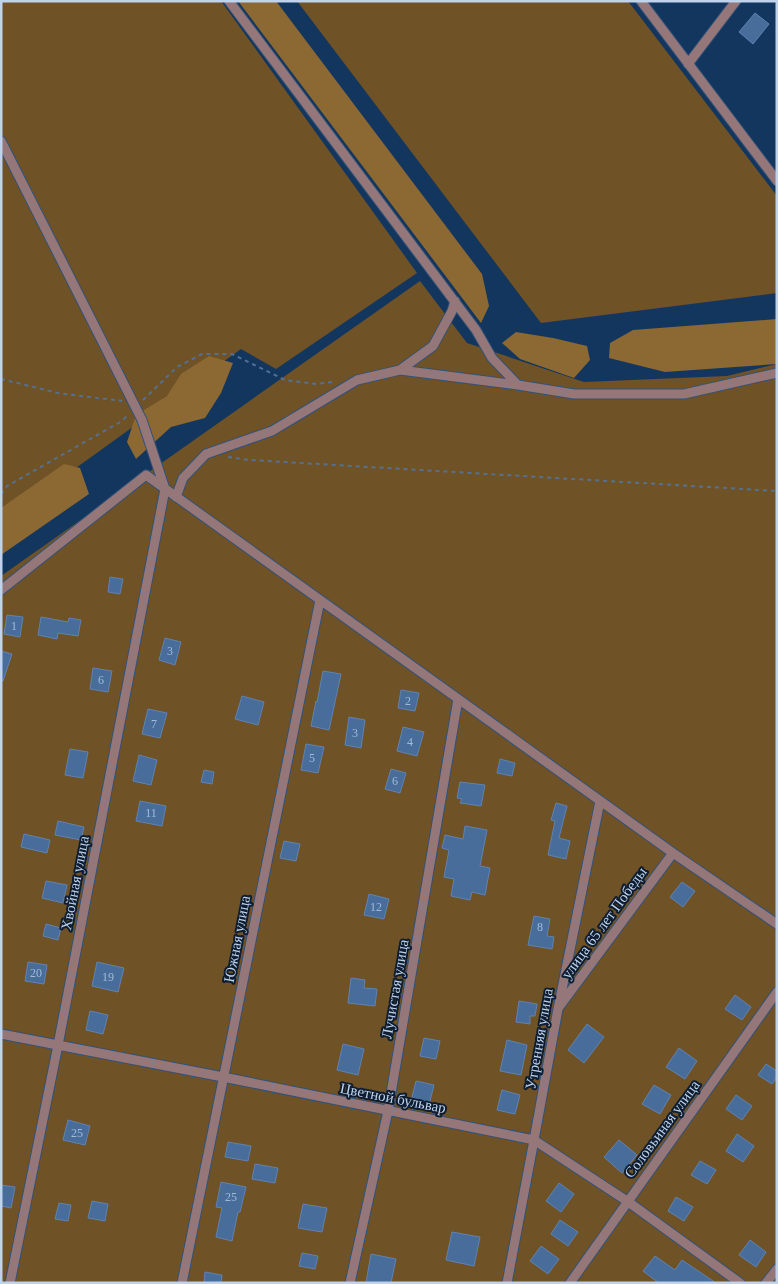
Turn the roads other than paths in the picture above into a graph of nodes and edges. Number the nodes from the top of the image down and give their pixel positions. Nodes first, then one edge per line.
1 (230, 1) edge
2 (641, 1) edge
3 (736, 1) edge
4 (688, 64) junction
5 (1, 140) edge
6 (777, 181) edge
7 (455, 301) junction
8 (400, 370) junction
9 (777, 373) edge
10 (518, 385) junction
11 (165, 489) junction
12 (176, 497) junction
13 (1, 590) edge
14 (320, 600) junction
15 (458, 699) junction
16 (600, 801) junction
17 (673, 853) junction
18 (777, 924) edge
19 (777, 992) edge
20 (558, 1009) junction
21 (1, 1034) edge
22 (58, 1045) junction
23 (223, 1077) junction
24 (388, 1111) junction
25 (534, 1140) junction
26 (627, 1201) junction
27 (777, 1268) edge
28 (10, 1283) edge
29 (182, 1283) edge
30 (350, 1283) edge
31 (507, 1283) edge
32 (570, 1283) edge
33 (740, 1283) edge
34 (766, 1283) edge

1 - 7 street
2 - 4 street
3 - 4 street
4 - 6 street
5 - 11 street
7 - 8 street
7 - 10 street
8 - 10 street
8 - 12 street
9 - 10 street
11 - 12 street
11 - 13 street
11 - 22 street, Хвойная улица
12 - 14 street
14 - 15 street
14 - 23 street, Южная улица
15 - 16 street
15 - 24 street, Лучистая улица
16 - 17 street
16 - 20 street, Утренняя улица
17 - 18 street
17 - 20 street, улица 65 лет Победы
19 - 26 street, Соловьиная улица
20 - 25 street, Утренняя улица
21 - 22 street, Цветной бульвар
22 - 23 street, Цветной бульвар
22 - 28 street, Хвойная улица
23 - 24 street, Цветной бульвар
23 - 29 street, Южная улица
24 - 25 street, Цветной бульвар
24 - 30 street, Лучистая улица
25 - 26 street, Цветной бульвар
25 - 31 street, Утренняя улица
26 - 32 street, Соловьиная улица
26 - 33 street, Цветной бульвар
27 - 34 street

